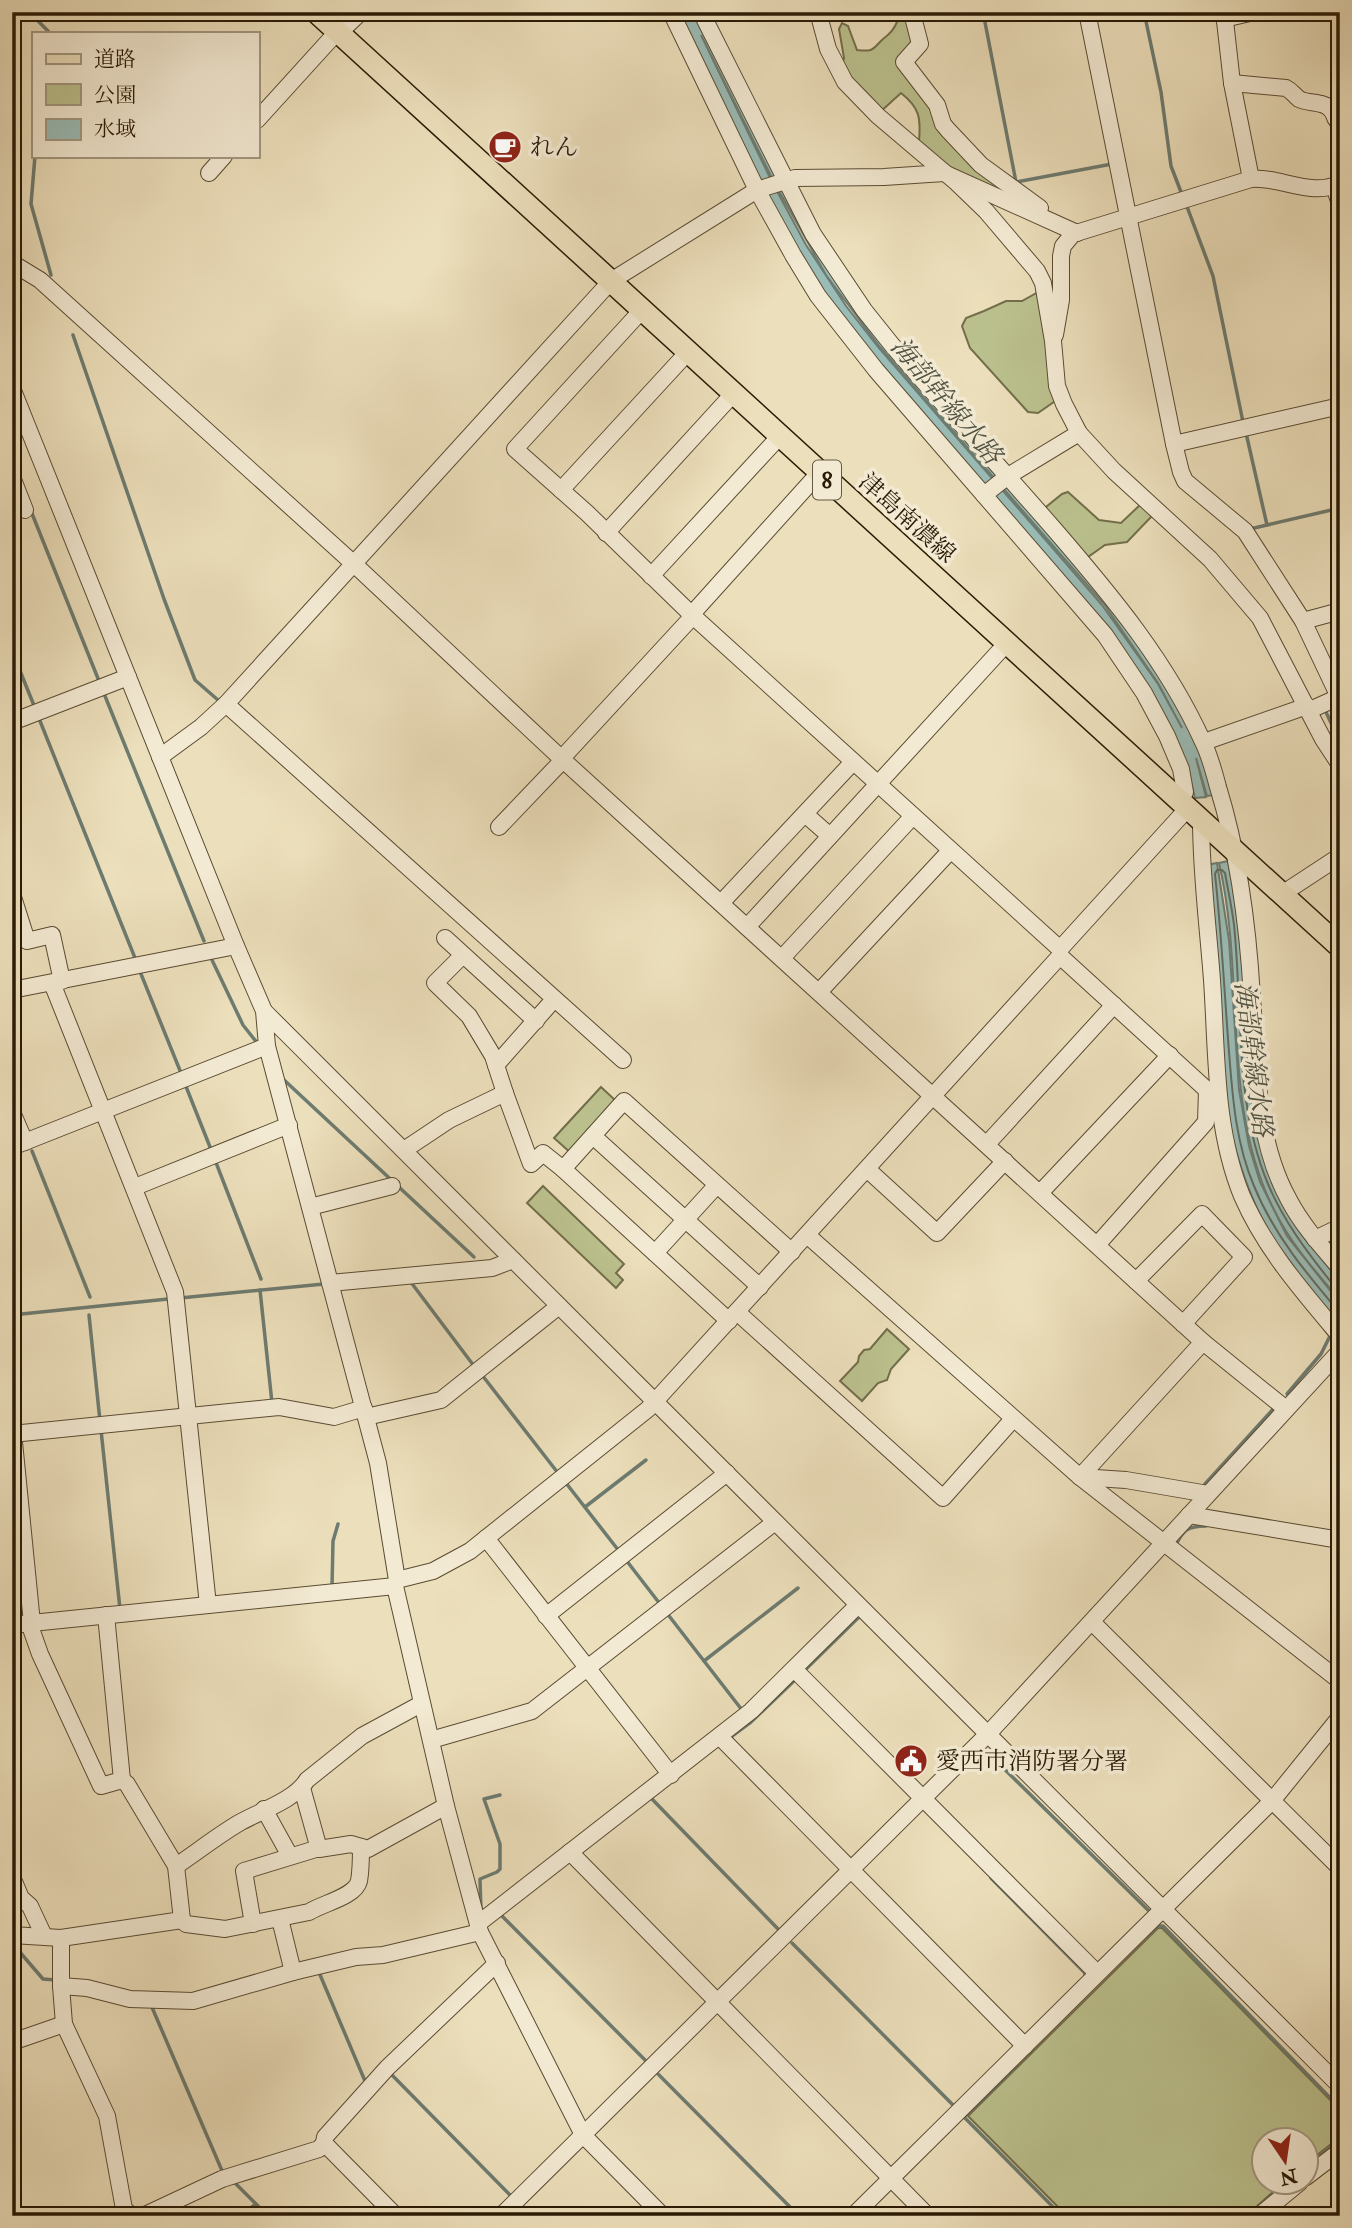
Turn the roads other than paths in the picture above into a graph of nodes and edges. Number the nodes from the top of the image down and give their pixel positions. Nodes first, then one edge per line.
1 (316, 12) edge
2 (361, 12) edge
3 (671, 12) edge
4 (701, 12) edge
5 (818, 12) edge
6 (918, 12) edge
7 (1087, 12) edge
8 (1254, 12) edge
9 (1224, 16) edge
10 (338, 33) junction
11 (1232, 83) junction
12 (259, 118) edge
13 (1340, 123) edge
14 (222, 158) edge
15 (209, 173) dead end
16 (944, 173) junction
17 (1251, 179) junction
18 (785, 181) junction
19 (1337, 184) edge
20 (759, 190) junction
21 (1340, 204) edge
22 (1129, 218) junction
23 (1077, 233) junction
24 (12, 263) edge
25 (611, 281) junction
26 (642, 310) junction
27 (1053, 341) junction
28 (688, 352) junction
29 (12, 388) edge
30 (733, 394) junction
31 (1340, 405) edge
32 (16, 411) edge
33 (1079, 433) junction
34 (779, 437) junction
35 (1174, 444) junction
36 (818, 473) junction
37 (12, 477) edge
38 (1006, 477) junction
39 (561, 490) junction
40 (986, 493) junction
41 (25, 510) dead end
42 (606, 533) junction
43 (354, 564) junction
44 (651, 576) junction
45 (1340, 611) edge
46 (692, 615) junction
47 (1303, 621) junction
48 (1006, 644) junction
49 (128, 677) junction
50 (226, 704) junction
51 (1308, 708) junction
52 (12, 722) edge
53 (1203, 742) junction
54 (160, 757) junction
55 (562, 759) junction
56 (853, 762) junction
57 (1340, 765) edge
58 (877, 785) junction
59 (1190, 810) junction
60 (805, 814) junction
61 (913, 816) junction
62 (499, 827) dead end
63 (830, 836) junction
64 (1234, 850) junction
65 (950, 851) junction
66 (1340, 856) edge
67 (12, 894) edge
68 (1282, 894) junction
69 (721, 903) junction
70 (747, 927) junction
71 (445, 938) dead end
72 (236, 946) junction
73 (1340, 947) edge
74 (1060, 953) junction
75 (463, 955) junction
76 (782, 958) junction
77 (57, 982) junction
78 (12, 990) edge
79 (819, 992) junction
80 (550, 1005) dead end
81 (1114, 1005) junction
82 (264, 1011) junction
83 (536, 1021) junction
84 (267, 1046) junction
85 (1170, 1055) junction
86 (623, 1060) dead end
87 (496, 1065) junction
88 (1213, 1090) junction
89 (505, 1093) junction
90 (934, 1096) junction
91 (104, 1111) junction
92 (12, 1112) edge
93 (289, 1125) junction
94 (593, 1136) junction
95 (987, 1144) junction
96 (19, 1145) edge
97 (404, 1150) junction
98 (1005, 1161) junction
99 (564, 1169) junction
100 (867, 1169) junction
101 (392, 1186) dead end
102 (716, 1186) junction
103 (135, 1187) junction
104 (1041, 1193) junction
105 (310, 1207) junction
106 (685, 1219) junction
107 (1340, 1227) edge
108 (807, 1235) junction
109 (1315, 1239) junction
110 (1097, 1245) junction
111 (792, 1252) junction
112 (655, 1253) junction
113 (513, 1260) junction
114 (1340, 1268) edge
115 (1136, 1281) junction
116 (330, 1283) junction
117 (760, 1287) junction
118 (559, 1306) junction
119 (733, 1316) junction
120 (1183, 1324) junction
121 (1340, 1336) edge
122 (1203, 1342) junction
123 (1340, 1350) edge
124 (654, 1401) junction
125 (1286, 1409) junction
126 (365, 1412) junction
127 (189, 1416) junction
128 (1013, 1419) junction
129 (13, 1430) edge
130 (727, 1473) junction
131 (1080, 1477) junction
132 (1208, 1494) junction
133 (1189, 1515) junction
134 (775, 1522) junction
135 (486, 1538) junction
136 (1340, 1539) edge
137 (1163, 1543) junction
138 (396, 1583) junction
139 (208, 1605) junction
140 (858, 1605) junction
141 (106, 1615) junction
142 (546, 1616) junction
143 (1092, 1622) junction
144 (24, 1624) edge
145 (587, 1668) junction
146 (794, 1670) junction
147 (1340, 1681) edge
148 (421, 1704) junction
149 (1340, 1717) edge
150 (988, 1734) junction
151 (720, 1737) junction
152 (431, 1740) junction
153 (671, 1775) junction
154 (122, 1780) junction
155 (302, 1788) junction
156 (924, 1800) junction
157 (1272, 1801) junction
158 (446, 1806) junction
159 (264, 1809) junction
160 (361, 1847) junction
161 (319, 1848) junction
162 (570, 1852) junction
163 (290, 1856) junction
164 (176, 1866) junction
165 (1340, 1868) edge
166 (851, 1871) junction
167 (12, 1877) edge
168 (1163, 1908) junction
169 (280, 1919) junction
170 (182, 1920) junction
171 (253, 1924) junction
172 (480, 1928) junction
173 (12, 1935) edge
174 (52, 1937) junction
175 (497, 1964) junction
176 (293, 1972) junction
177 (1097, 1973) junction
178 (61, 1986) junction
179 (718, 2002) junction
180 (64, 2024) junction
181 (12, 2042) edge
182 (1025, 2046) junction
183 (1340, 2086) edge
184 (583, 2136) junction
185 (324, 2143) junction
186 (1340, 2151) edge
187 (1320, 2167) edge
188 (891, 2178) junction
189 (1283, 2196) edge
190 (1264, 2211) edge
191 (132, 2216) edge
192 (143, 2216) edge
193 (396, 2216) edge
194 (501, 2216) edge
195 (663, 2216) edge
196 (853, 2216) edge
197 (928, 2216) edge
198 (1283, 2216) edge

1 - 10 main road, 津島南濃線 / 8
2 - 10 street
3 - 20 street
4 - 18 street
5 - 16 street
6 - 23 street
7 - 22 street
8 - 9 street
9 - 11 street
10 - 12 street
10 - 25 main road, 津島南濃線 / 8
11 - 13 street
11 - 17 street
14 - 15 street
16 - 18 street
16 - 23 street
16 - 27 street
17 - 19 street
17 - 22 street
18 - 20 street
18 - 38 street
19 - 21 street
20 - 25 street
20 - 40 street
22 - 23 street
22 - 35 street
23 - 27 street
24 - 43 street
25 - 26 main road, 津島南濃線 / 8
25 - 43 street
26 - 28 main road, 津島南濃線 / 8
26 - 39 street
27 - 33 street
28 - 30 main road, 津島南濃線 / 8
28 - 39 street
29 - 32 street
30 - 34 main road, 津島南濃線 / 8
30 - 42 street
31 - 35 street
32 - 49 street
33 - 38 street
33 - 51 street
34 - 36 main road, 津島南濃線 / 8
34 - 44 street
35 - 47 street
36 - 46 street
36 - 48 main road, 津島南濃線 / 8
37 - 41 street
38 - 40 street
38 - 53 street
39 - 42 street
40 - 59 street
42 - 44 street
43 - 50 street
43 - 55 street
44 - 46 street
45 - 47 street
46 - 55 street
46 - 56 street
47 - 51 street
48 - 58 street
48 - 59 main road, 津島南濃線 / 8
49 - 52 street
49 - 54 street
50 - 54 street
50 - 86 street
51 - 53 street
51 - 57 street
53 - 64 street
54 - 72 street
55 - 62 street
55 - 69 street
56 - 58 street
56 - 60 street
58 - 61 street
58 - 63 street
59 - 64 main road, 津島南濃線 / 8
59 - 74 street
59 - 88 street
60 - 63 street
60 - 69 street
61 - 65 street
61 - 76 street
63 - 70 street
64 - 68 main road, 津島南濃線 / 8
64 - 109 street
65 - 74 street
65 - 79 street
66 - 68 street
67 - 77 street
68 - 73 main road, 津島南濃線 / 8
69 - 70 street
70 - 76 street
71 - 75 street
72 - 77 street
72 - 82 street
74 - 81 street
74 - 90 street
75 - 83 street
75 - 87 street
76 - 79 street
77 - 78 street
77 - 91 street
79 - 90 street
80 - 83 street
81 - 85 street
81 - 95 street
82 - 84 street
82 - 97 street
83 - 87 street
84 - 91 street
84 - 93 street
85 - 88 street
85 - 104 street
87 - 89 street
88 - 110 street
88 - 121 street
89 - 97 street
89 - 99 street
90 - 95 street
90 - 100 street
91 - 96 street
91 - 103 street
92 - 96 street
93 - 103 street
93 - 105 street
94 - 99 street
94 - 102 street
94 - 106 street
95 - 98 street
97 - 113 street
98 - 100 street
98 - 104 street
99 - 112 street
100 - 108 street
101 - 105 street
102 - 106 street
102 - 111 street
103 - 127 street
104 - 110 street
105 - 116 street
106 - 112 street
106 - 117 street
107 - 109 street
108 - 111 street
108 - 128 street
109 - 114 street
110 - 115 street
111 - 117 street
112 - 119 street
113 - 116 street
113 - 118 street
115 - 120 street
115 - 120 street
116 - 126 street
117 - 119 street
118 - 124 street
118 - 126 street
119 - 124 street
119 - 128 street
120 - 122 street
122 - 125 street
122 - 131 street
123 - 125 street
124 - 130 street
124 - 135 street
125 - 132 street
126 - 127 street
126 - 138 street
127 - 129 street
127 - 139 street
128 - 131 street
129 - 144 street
130 - 134 street
130 - 142 street
131 - 132 street
131 - 137 street
132 - 133 street
133 - 136 street
133 - 137 street
134 - 140 street
134 - 145 street
135 - 138 street
135 - 142 street
137 - 143 street
137 - 147 street
138 - 139 street
138 - 148 street
139 - 141 street
140 - 146 street
140 - 150 street
141 - 144 street
141 - 154 street
142 - 145 street
143 - 150 street
143 - 157 street
144 - 154 street
145 - 152 street
145 - 153 street
146 - 151 street
146 - 156 street
148 - 152 street
148 - 155 street
149 - 157 street
150 - 156 street
150 - 168 street
151 - 153 street
151 - 166 street
152 - 158 street
153 - 162 street
154 - 164 street
155 - 159 street
155 - 161 street
156 - 166 street
156 - 177 street
157 - 165 street
157 - 168 street
158 - 160 street
158 - 172 street
159 - 163 street
159 - 164 street
160 - 161 street
160 - 169 street
161 - 163 street
162 - 172 street
162 - 179 street
163 - 171 street
164 - 170 street
166 - 179 street
166 - 182 street
167 - 174 street
168 - 177 street
168 - 183 street
169 - 171 street
169 - 176 street
170 - 171 street
170 - 174 street
172 - 175 street
172 - 176 street
173 - 174 street
174 - 178 street
175 - 184 street
175 - 185 street
176 - 178 street
177 - 182 street
178 - 180 street
179 - 184 street
179 - 188 street
180 - 181 street
180 - 191 street
182 - 188 street
184 - 194 street
184 - 195 street
185 - 192 street
185 - 193 street
186 - 187 street
188 - 196 street
188 - 197 street
189 - 190 street
190 - 198 street

